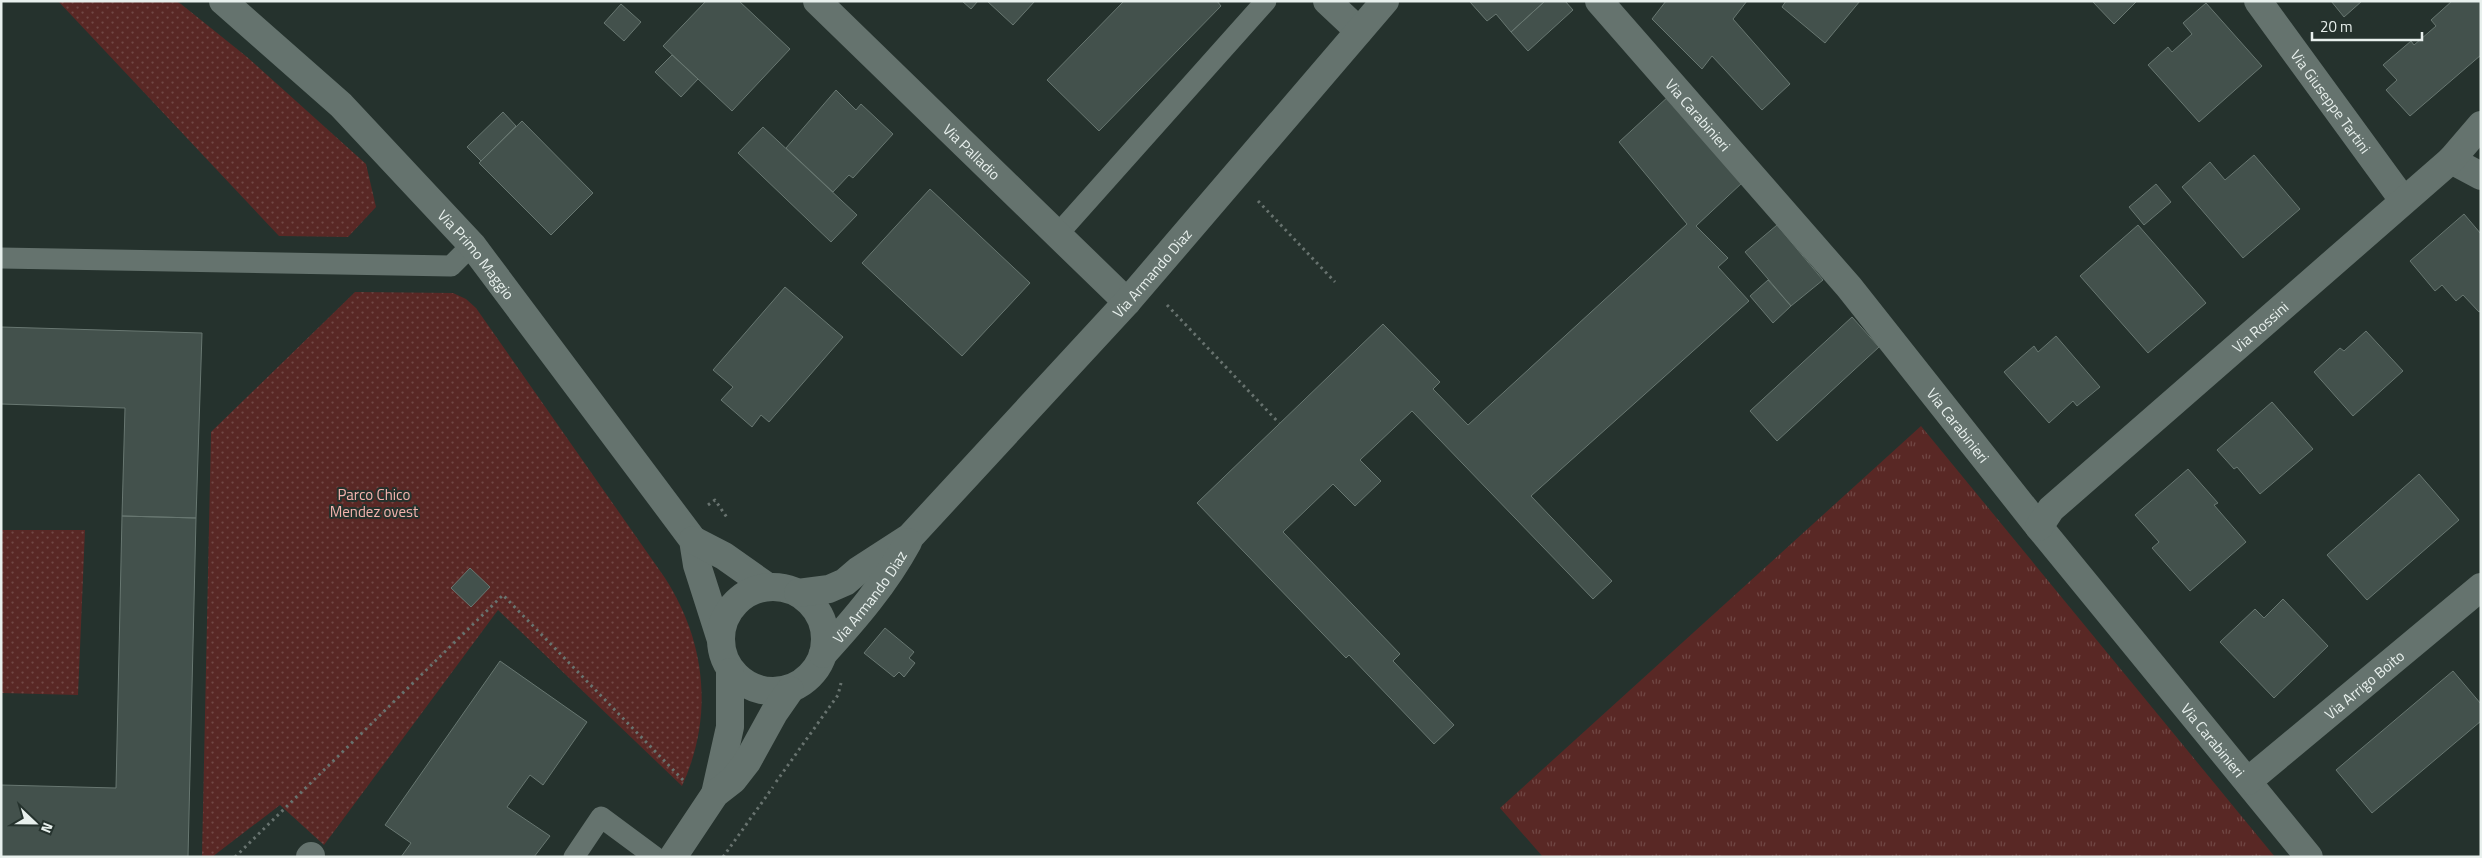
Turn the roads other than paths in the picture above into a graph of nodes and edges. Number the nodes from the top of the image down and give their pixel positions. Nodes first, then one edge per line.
1 (223, 1) edge
2 (817, 1) edge
3 (1266, 1) edge
4 (1327, 1) edge
5 (1385, 1) edge
6 (1599, 1) edge
7 (2258, 1) edge
8 (1359, 31) junction
9 (2481, 125) edge
10 (2451, 160) junction
11 (2481, 176) edge
12 (2404, 200) junction
13 (1058, 234) junction
14 (472, 245) junction
15 (1, 258) edge
16 (1127, 302) junction
17 (2039, 528) junction
18 (910, 537) junction
19 (693, 540) junction
20 (2481, 586) edge
21 (768, 587) junction
22 (798, 593) junction
23 (720, 637) junction
24 (823, 654) junction
25 (730, 672) junction
26 (790, 690) junction
27 (2248, 781) junction
28 (715, 794) junction
29 (574, 857) edge
30 (654, 857) edge
31 (673, 857) edge
32 (2309, 857) edge

1 - 14 street, Via Primo Maggio
2 - 13 street, Via Palladio
3 - 13 lane
4 - 8 street
5 - 8 street, Via Armando Diaz
6 - 17 street, Via Carabinieri
7 - 12 street, Via Giuseppe Tartini
8 - 16 street, Via Armando Diaz
9 - 10 street, Via Rossini
10 - 11 street
10 - 12 street, Via Rossini
12 - 17 street, Via Rossini
13 - 16 street, Via Palladio
14 - 15 lane
14 - 19 street, Via Primo Maggio
16 - 18 street, Via Armando Diaz
17 - 27 street, Via Carabinieri
18 - 22 street, Via Armando Diaz
18 - 24 street, Via Armando Diaz
19 - 21 street, Via Primo Maggio
19 - 23 street, Via Primo Maggio
20 - 27 street, Via Arrigo Boito
21 - 22 street
21 - 23 street
22 - 24 street
23 - 25 street
24 - 26 street
25 - 26 street
25 - 28 street
26 - 28 street
27 - 32 street, Via Carabinieri
28 - 31 street
29 - 30 lane

